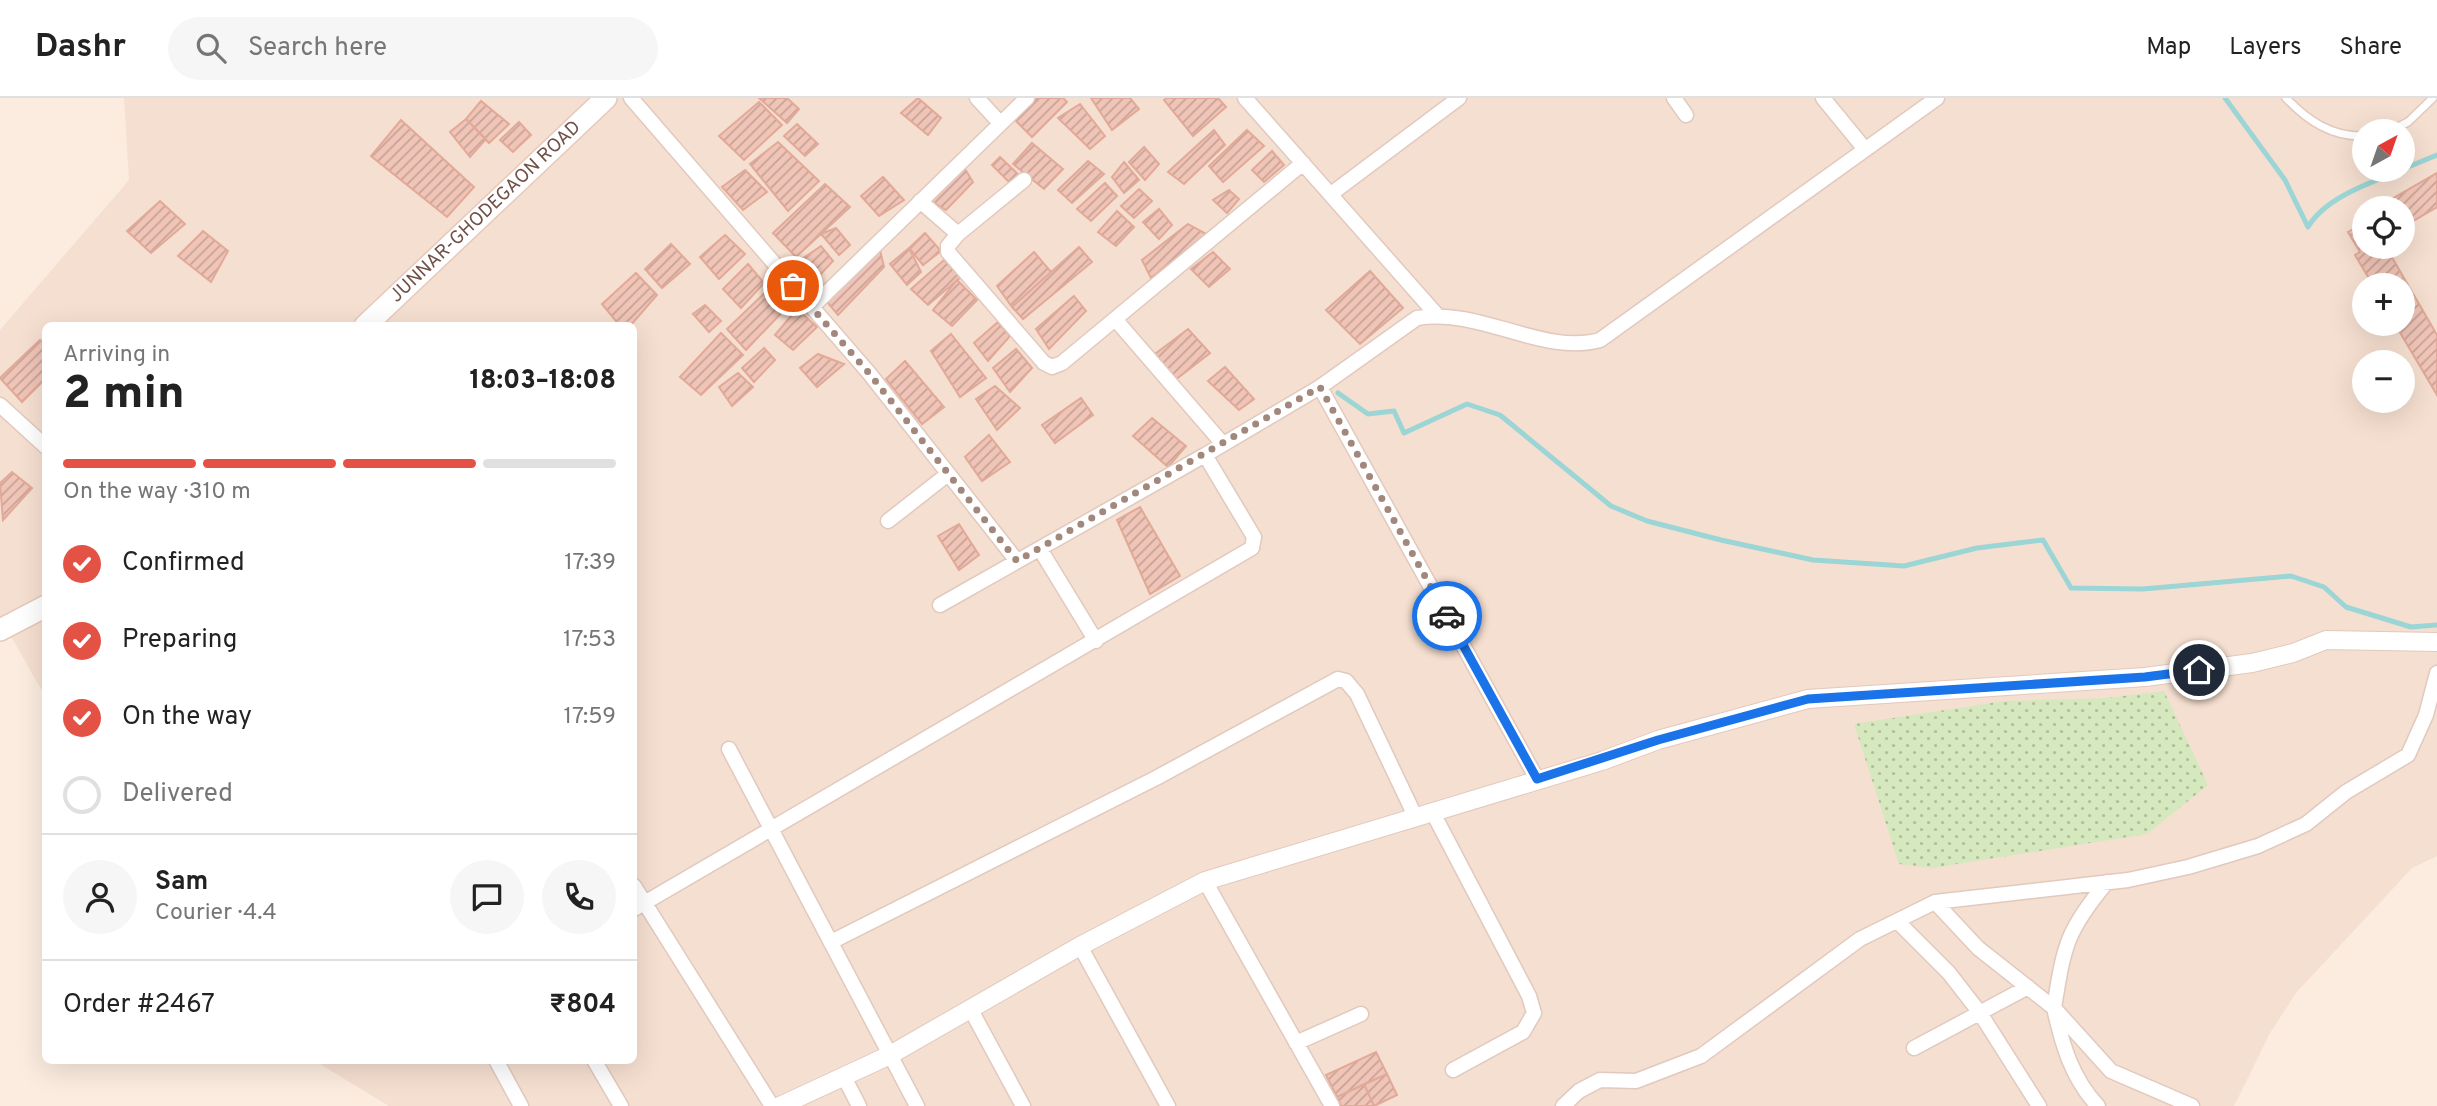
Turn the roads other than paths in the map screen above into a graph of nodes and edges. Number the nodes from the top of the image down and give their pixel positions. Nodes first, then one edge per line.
1 (607, 98) edge
2 (631, 98) edge
3 (977, 98) edge
4 (1027, 98) edge
5 (1245, 98) edge
6 (1459, 98) edge
7 (1674, 98) edge
8 (1823, 98) edge
9 (1937, 98) edge
10 (2286, 98) edge
11 (2434, 98) edge
12 (1686, 115) dead end
13 (2411, 119) edge
14 (1000, 124) junction
15 (2352, 136) edge
16 (1864, 148) junction
17 (1303, 163) junction
18 (1024, 180) dead end
19 (1331, 194) junction
20 (920, 201) junction
21 (958, 234) junction
22 (811, 307) junction
23 (1436, 314) junction
24 (1115, 319) junction
25 (369, 322) edge
26 (1320, 387) junction
27 (0, 405) edge
28 (42, 443) edge
29 (1223, 444) junction
30 (1205, 454) junction
31 (948, 474) junction
32 (888, 521) dead end
33 (1040, 549) junction
34 (1017, 561) junction
35 (940, 605) dead end
36 (42, 608) edge
37 (0, 630) edge
38 (1096, 641) junction
39 (2437, 642) edge
40 (2437, 673) edge
41 (729, 749) dead end
42 (1537, 779) junction
43 (1424, 816) junction
44 (771, 830) junction
45 (1205, 881) junction
46 (2107, 882) junction
47 (1935, 902) junction
48 (639, 906) edge
49 (1897, 921) junction
50 (831, 943) junction
51 (1080, 946) junction
52 (2028, 987) junction
53 (2054, 1008) junction
54 (971, 1010) junction
55 (1980, 1013) junction
56 (1361, 1014) dead end
57 (1296, 1043) junction
58 (1914, 1048) dead end
59 (890, 1055) junction
60 (498, 1064) edge
61 (596, 1064) edge
62 (1452, 1070) dead end
63 (844, 1077) junction
64 (521, 1106) edge
65 (621, 1106) edge
66 (772, 1106) edge
67 (780, 1106) edge
68 (859, 1106) edge
69 (917, 1106) edge
70 (1023, 1106) edge
71 (1168, 1106) edge
72 (1332, 1106) edge
73 (1563, 1106) edge
74 (2039, 1106) edge
75 (2098, 1106) edge
76 (2192, 1106) edge

1 - 25 main road, JUNNAR-GHODEGAON ROAD
2 - 22 street
3 - 14 street
4 - 14 street
5 - 17 street
6 - 19 street
7 - 12 street
8 - 16 street
9 - 16 street
10 - 15 lane
11 - 13 lane
14 - 20 street
16 - 23 street
17 - 19 street
17 - 24 street
18 - 21 street
19 - 23 street
20 - 21 street
20 - 22 street
21 - 24 street
22 - 31 street
23 - 26 street
24 - 29 street
26 - 29 street
26 - 42 street
27 - 28 street
29 - 30 street
30 - 33 street
30 - 38 street
31 - 32 street
31 - 34 street
33 - 34 street
33 - 38 street
34 - 35 street
36 - 37 main road
38 - 44 street
39 - 42 street
40 - 46 street
41 - 44 street
42 - 43 street
43 - 45 street
43 - 50 street
43 - 62 street
44 - 48 street
44 - 50 street
45 - 51 street
45 - 57 street
46 - 47 street
46 - 53 street
47 - 49 street
47 - 52 street
48 - 66 street
49 - 55 street
49 - 73 street
50 - 59 street
51 - 54 street
51 - 71 street
52 - 53 street
52 - 55 street
53 - 75 street
53 - 76 street
54 - 59 street
54 - 70 street
55 - 58 street
55 - 74 street
56 - 57 street
57 - 72 street
59 - 63 street
59 - 69 street
60 - 64 street
61 - 65 street
63 - 67 street
63 - 68 street

